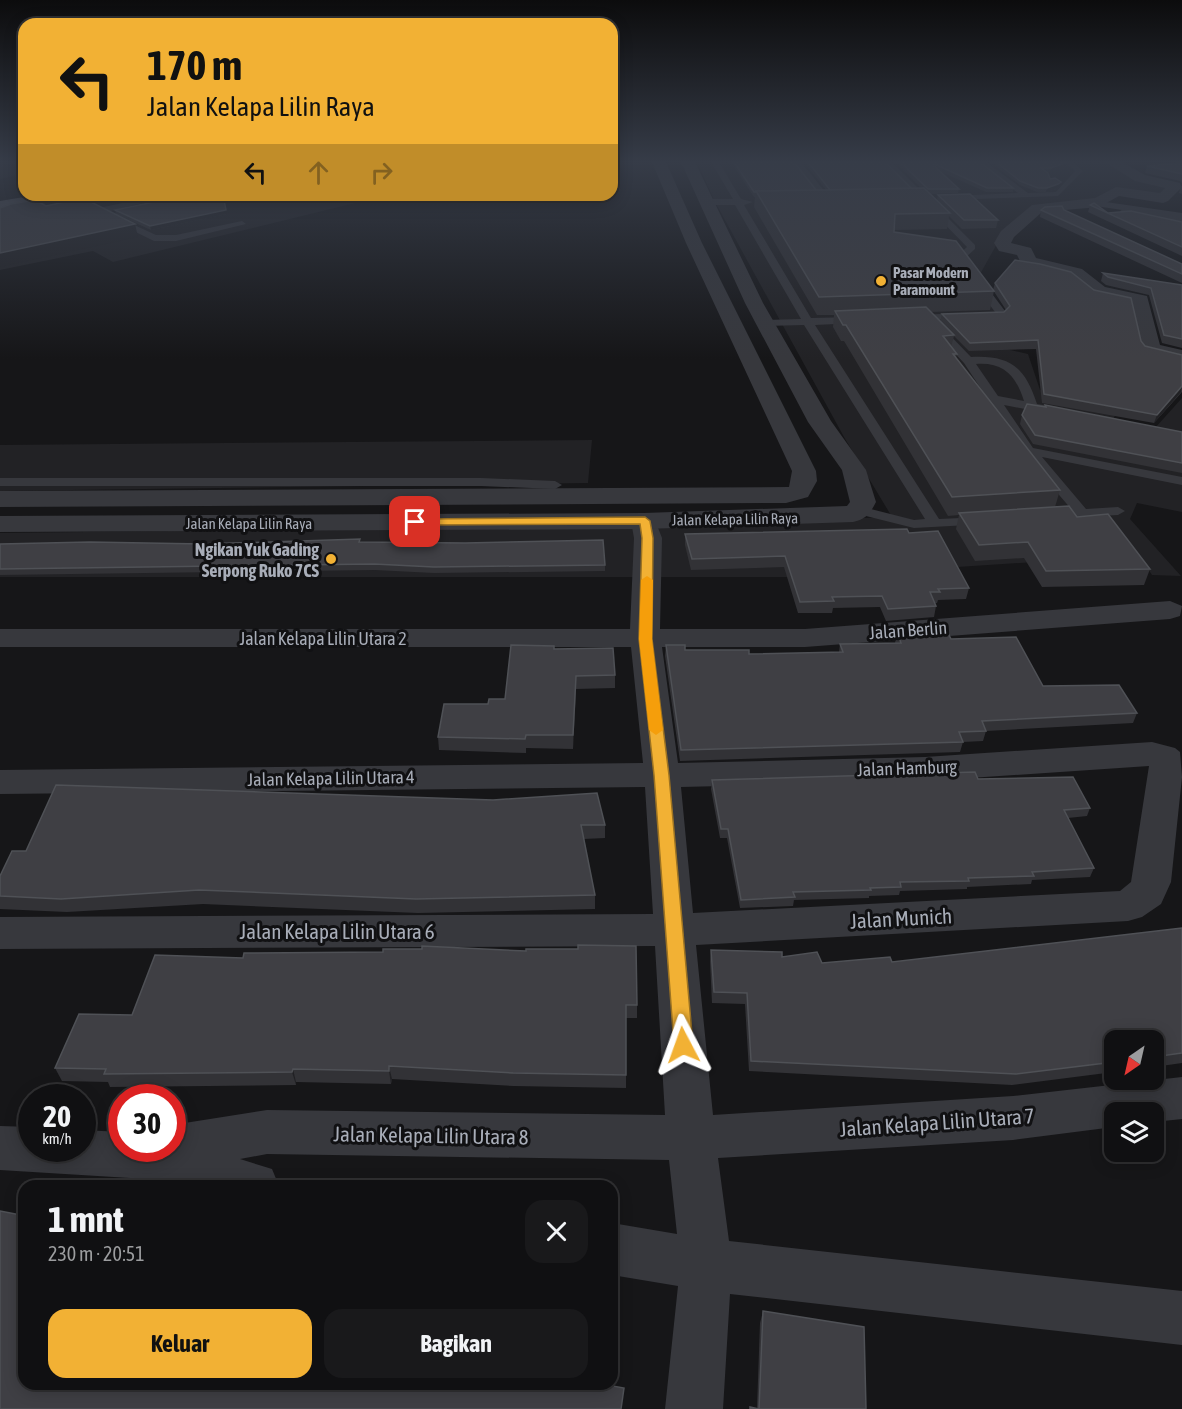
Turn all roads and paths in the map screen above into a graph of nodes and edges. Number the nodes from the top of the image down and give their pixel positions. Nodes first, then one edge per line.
1 (133, 228) edge
2 (224, 228) edge
3 (687, 228) edge
4 (720, 228) edge
5 (754, 228) edge
6 (953, 228) edge
7 (1014, 228) edge
8 (927, 318) junction
9 (903, 319) edge
10 (867, 320) edge
11 (808, 322) junction
12 (765, 323) junction
13 (1182, 356) edge
14 (968, 361) junction
15 (993, 399) junction
16 (1032, 406) junction
17 (1066, 413) edge
18 (1029, 452) junction
19 (854, 470) junction
20 (801, 481) junction
21 (1182, 481) edge
22 (0, 482) edge
23 (555, 485) dead end
24 (479, 489) junction
25 (239, 498) junction
26 (0, 499) edge
27 (859, 510) junction
28 (1118, 512) dead end
29 (1083, 514) junction
30 (1037, 517) edge
31 (992, 520) edge
32 (645, 521) junction
33 (232, 523) junction
34 (0, 524) edge
35 (935, 524) junction
36 (1170, 610) dead end
37 (0, 638) edge
38 (645, 639) junction
39 (662, 775) junction
40 (0, 782) edge
41 (1128, 906) joint
42 (674, 930) junction
43 (0, 933) edge
44 (1182, 1098) edge
45 (691, 1138) junction
46 (186, 1145) edge
47 (0, 1148) edge
48 (108, 1149) edge
49 (186, 1161) edge
50 (238, 1180) edge
51 (618, 1250) edge
52 (706, 1265) junction
53 (1182, 1318) edge
54 (694, 1409) edge

1 - 2 lane
3 - 20 street
4 - 12 street
5 - 11 lane
6 - 8 lane
7 - 13 street
8 - 9 lane
8 - 14 lane
10 - 11 lane
11 - 12 lane
11 - 35 lane
12 - 19 street
14 - 15 lane
14 - 16 lane
15 - 16 lane
15 - 18 lane
16 - 17 lane
18 - 21 lane
18 - 29 lane
19 - 20 street
19 - 27 street
20 - 24 street, Jalan Kelapa Lilin Raya
20 - 27 street
22 - 24 lane
23 - 24 lane
24 - 25 street, Jalan Kelapa Lilin Raya
25 - 26 street, Jalan Kelapa Lilin Raya
25 - 33 street
27 - 32 street, Jalan Kelapa Lilin Raya
27 - 35 lane
28 - 29 lane
29 - 30 lane
31 - 35 lane
32 - 33 street, Jalan Kelapa Lilin Raya
32 - 38 street
33 - 34 street, Jalan Kelapa Lilin Raya
36 - 38 street, Jalan Berlin
37 - 38 street, Jalan Kelapa Lilin Utara 2
38 - 39 street
39 - 40 street, Jalan Kelapa Lilin Utara 4
39 - 41 street, Jalan Hamburg
39 - 42 street
41 - 42 street, Jalan Munich
42 - 43 street, Jalan Kelapa Lilin Utara 6
42 - 45 street
44 - 45 street, Jalan Kelapa Lilin Utara 7
45 - 46 street, Jalan Kelapa Lilin Utara 8
45 - 52 street
47 - 48 street, Jalan Kelapa Lilin Utara 8
49 - 50 street, Jalan Kelapa Lilin Utara 8
51 - 52 street
52 - 53 street
52 - 54 street

